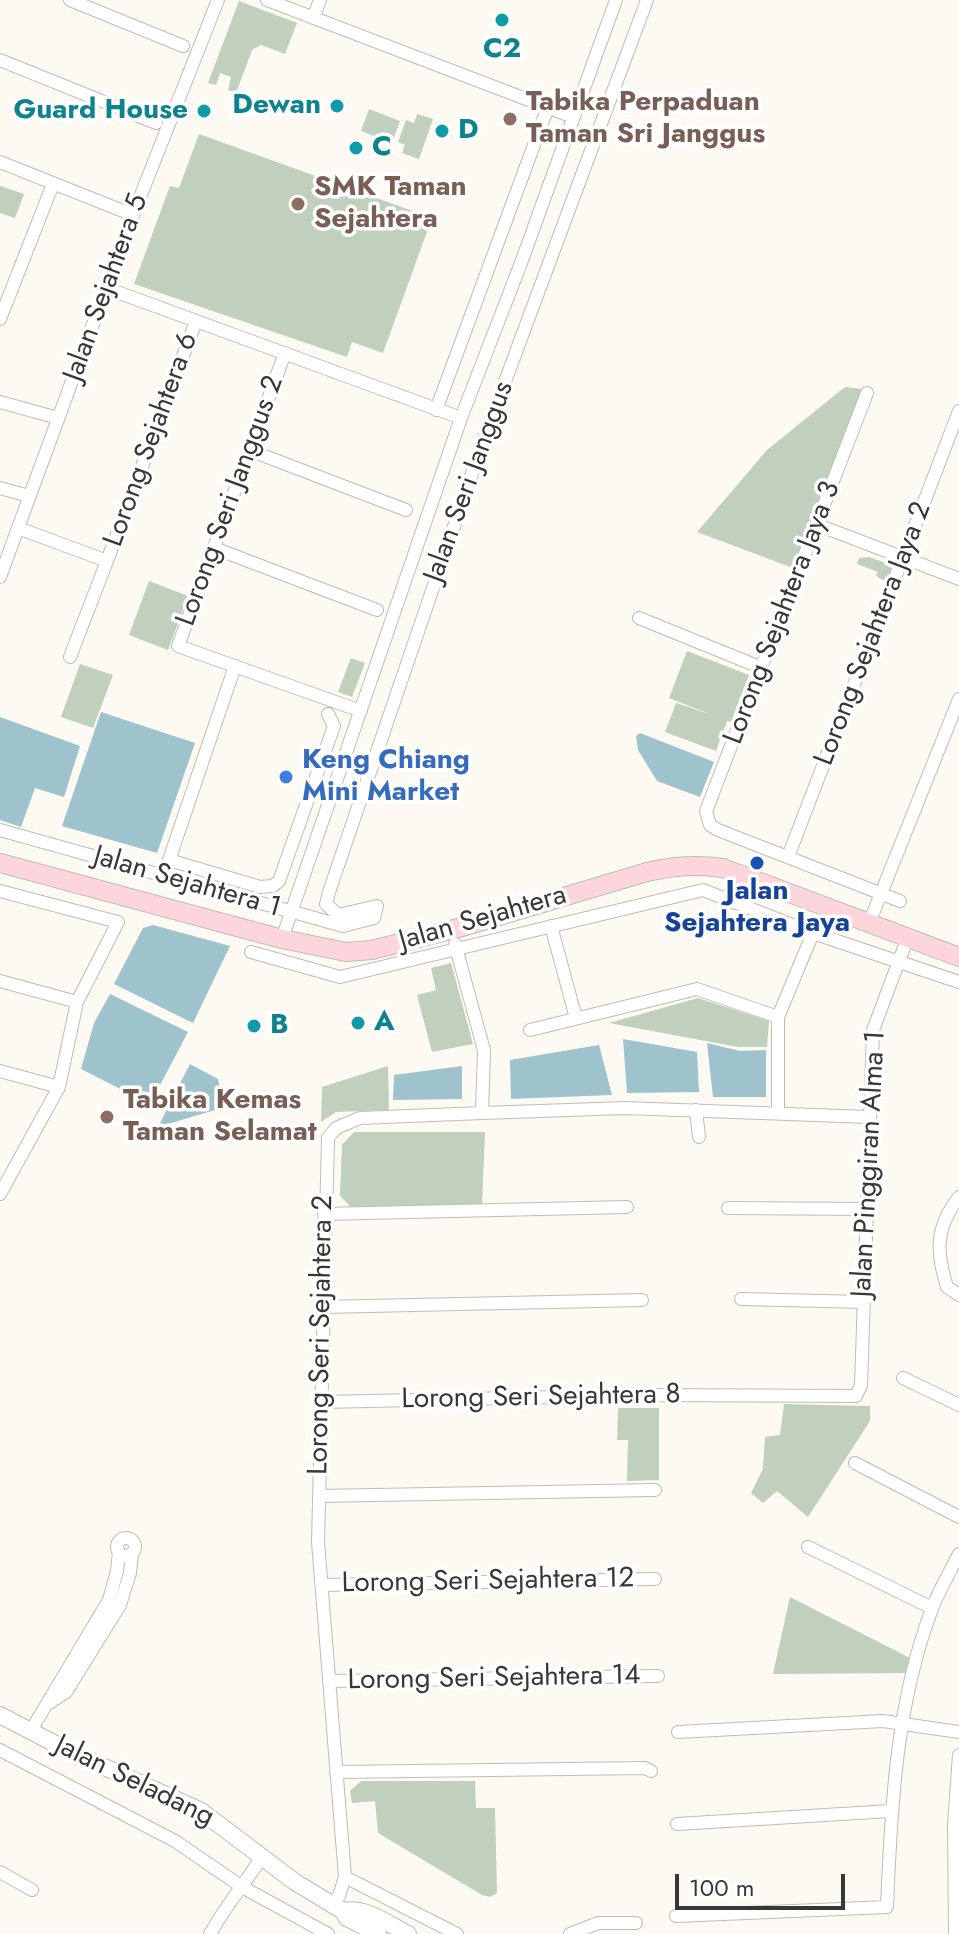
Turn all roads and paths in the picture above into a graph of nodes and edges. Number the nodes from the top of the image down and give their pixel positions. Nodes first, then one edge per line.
1 (70, 0) edge
2 (218, 0) edge
3 (267, 0) edge
4 (320, 0) edge
5 (616, 0) edge
6 (647, 0) edge
7 (313, 18) junction
8 (183, 46) dead end
9 (0, 60) edge
10 (548, 107) junction
11 (573, 117) junction
12 (156, 123) dead end
13 (0, 162) edge
14 (53, 184) junction
15 (133, 215) junction
16 (521, 263) junction
17 (548, 273) junction
18 (106, 288) junction
19 (0, 319) edge
20 (196, 321) junction
21 (285, 353) junction
22 (867, 393) dead end
23 (0, 402) edge
24 (436, 410) junction
25 (959, 411) edge
26 (58, 418) junction
27 (461, 418) junction
28 (249, 450) junction
29 (0, 488) edge
30 (29, 496) junction
31 (406, 510) dead end
32 (818, 525) junction
33 (18, 528) junction
34 (214, 548) junction
35 (903, 558) junction
36 (107, 561) junction
37 (407, 576) junction
38 (0, 577) edge
39 (959, 579) edge
40 (433, 585) junction
41 (377, 610) dead end
42 (639, 618) dead end
43 (70, 657) dead end
44 (235, 666) junction
45 (762, 668) junction
46 (959, 699) edge
47 (361, 711) junction
48 (328, 714) dead end
49 (306, 805) junction
50 (327, 812) junction
51 (0, 830) edge
52 (788, 857) junction
53 (169, 860) junction
54 (0, 863) edge
55 (164, 876) junction
56 (0, 891) edge
57 (882, 893) junction
58 (900, 901) dead end
59 (293, 912) junction
60 (374, 918) joint
61 (870, 921) junction
62 (551, 926) junction
63 (451, 930) junction
64 (813, 933) junction
65 (908, 937) junction
66 (282, 939) junction
67 (456, 949) junction
68 (251, 952) dead end
69 (959, 957) edge
70 (898, 963) junction
71 (0, 981) edge
72 (959, 982) edge
73 (77, 1002) junction
74 (778, 1017) junction
75 (576, 1018) junction
76 (530, 1030) dead end
77 (0, 1071) edge
78 (59, 1087) junction
79 (696, 1110) junction
80 (482, 1113) junction
81 (778, 1113) junction
82 (869, 1117) junction
83 (699, 1137) dead end
84 (0, 1194) edge
85 (959, 1197) edge
86 (627, 1207) dead end
87 (728, 1208) dead end
88 (866, 1209) junction
89 (324, 1214) junction
90 (959, 1295) edge
91 (741, 1299) dead end
92 (642, 1300) dead end
93 (863, 1302) junction
94 (323, 1307) junction
95 (903, 1378) dead end
96 (856, 1396) joint
97 (321, 1402) junction
98 (959, 1405) edge
99 (855, 1463) dead end
100 (655, 1490) dead end
101 (319, 1496) junction
102 (959, 1517) edge
103 (808, 1547) dead end
104 (126, 1553) dead end
105 (959, 1554) edge
106 (655, 1579) dead end
107 (322, 1585) junction
108 (932, 1608) junction
109 (658, 1676) dead end
110 (329, 1681) junction
111 (0, 1715) edge
112 (904, 1722) junction
113 (30, 1732) junction
114 (678, 1732) dead end
115 (959, 1732) edge
116 (0, 1750) edge
117 (959, 1755) edge
118 (651, 1771) dead end
119 (336, 1772) junction
120 (891, 1811) junction
121 (677, 1824) dead end
122 (262, 1857) junction
123 (0, 1872) edge
124 (345, 1877) junction
125 (242, 1887) junction
126 (32, 1890) dead end
127 (338, 1907) junction
128 (676, 1916) dead end
129 (636, 1923) dead end
130 (210, 1934) edge
131 (328, 1934) edge
132 (378, 1934) edge
133 (408, 1934) edge
134 (457, 1934) edge
135 (570, 1934) edge
136 (955, 1934) edge

1 - 8 street
2 - 15 street, Jalan Sejahtera 5
3 - 7 street
4 - 7 street
5 - 11 street, Jalan Seri Janggus
6 - 17 street, Jalan Seri Janggus
7 - 10 street
9 - 12 street
10 - 11 street
10 - 24 street, Jalan Seri Janggus
11 - 16 street, Jalan Seri Janggus
13 - 14 street
14 - 15 street
14 - 19 street
15 - 18 street, Jalan Sejahtera 5
16 - 17 street
16 - 27 street, Jalan Seri Janggus
17 - 40 street, Jalan Seri Janggus
18 - 20 street
18 - 26 street, Jalan Sejahtera 5
20 - 21 street
20 - 36 street, Lorong Sejahtera 6
21 - 24 street
21 - 28 street, Lorong Seri Janggus 2
22 - 32 street, Lorong Sejahtera Jaya 3
23 - 26 street
24 - 27 street
25 - 35 street, Lorong Sejahtera Jaya 2
26 - 30 street, Jalan Sejahtera 5
27 - 37 street, Jalan Seri Janggus
28 - 31 street
28 - 34 street, Lorong Seri Janggus 2
29 - 30 street
30 - 33 street, Jalan Sejahtera 5
32 - 35 street
32 - 45 street, Lorong Sejahtera Jaya 3
33 - 36 street, Lorong Sejahtera 6
33 - 38 street, Jalan Sejahtera 5
34 - 41 street
34 - 44 street, Lorong Seri Janggus 2
35 - 39 street
35 - 52 street, Lorong Sejahtera Jaya 2
36 - 43 street
37 - 40 street
37 - 47 street, Jalan Seri Janggus
40 - 60 street, Jalan Seri Janggus
42 - 45 street
44 - 47 street, Lorong Seri Janggus 2
44 - 53 street
45 - 52 street, Lorong Sejahtera Jaya 3
46 - 57 street
47 - 50 street, Jalan Seri Janggus
48 - 49 street
49 - 50 street
49 - 53 street
50 - 59 street, Jalan Seri Janggus
51 - 55 street, Jalan Sejahtera 1
52 - 57 street
53 - 55 street
54 - 66 main road, Jalan Sejahtera
55 - 59 street, Jalan Sejahtera 1
56 - 73 street
57 - 58 street
57 - 61 street
59 - 60 street, Jalan Sejahtera 1
59 - 66 street, Jalan Seri Janggus
61 - 63 main road, Jalan Sejahtera
61 - 65 main road, Jalan Sejahtera
62 - 64 street
62 - 67 street
62 - 75 street
63 - 66 main road, Jalan Sejahtera
63 - 67 street
64 - 70 street
64 - 74 street
65 - 69 main road, Jalan Sejahtera
65 - 70 street, Jalan Pinggiran Alma 1
67 - 68 street
67 - 80 street
70 - 72 street
70 - 82 street, Jalan Pinggiran Alma 1
71 - 73 street
73 - 78 street
74 - 75 street
74 - 81 street
75 - 76 street
77 - 78 street
78 - 84 street
79 - 80 street, Lorong Seri Sejahtera 2
79 - 81 street, Lorong Seri Sejahtera 2
79 - 83 street
80 - 89 street, Lorong Seri Sejahtera 2
81 - 82 street, Lorong Seri Sejahtera 2
82 - 88 street, Jalan Pinggiran Alma 1
85 - 90 street
86 - 89 street
87 - 88 street
88 - 93 street, Jalan Pinggiran Alma 1
89 - 94 street, Lorong Seri Sejahtera 2
91 - 93 street
92 - 94 street
93 - 96 street, Jalan Pinggiran Alma 1
94 - 97 street, Lorong Seri Sejahtera 2
95 - 98 street
96 - 97 street, Lorong Seri Sejahtera 8
97 - 101 street, Lorong Seri Sejahtera 2
99 - 102 street
100 - 101 street
101 - 107 street, Lorong Seri Sejahtera 2
103 - 108 street
104 - 113 street
105 - 108 street
106 - 107 street, Lorong Seri Sejahtera 12
107 - 110 street, Lorong Seri Sejahtera 2
108 - 112 street
109 - 110 street, Lorong Seri Sejahtera 14
110 - 119 street, Lorong Seri Sejahtera 2
111 - 113 street, Jalan Seladang
112 - 114 street
112 - 115 street
112 - 120 street
113 - 122 street, Jalan Seladang
116 - 125 street
117 - 136 street
118 - 119 street
119 - 124 street, Lorong Seri Sejahtera 2
120 - 121 street
120 - 128 street
122 - 125 street
122 - 127 street, Jalan Seladang
123 - 126 street
124 - 127 street
124 - 134 street
125 - 130 street
125 - 131 street
127 - 132 street, Jalan Seladang
127 - 133 street, Jalan Seladang
129 - 135 street

